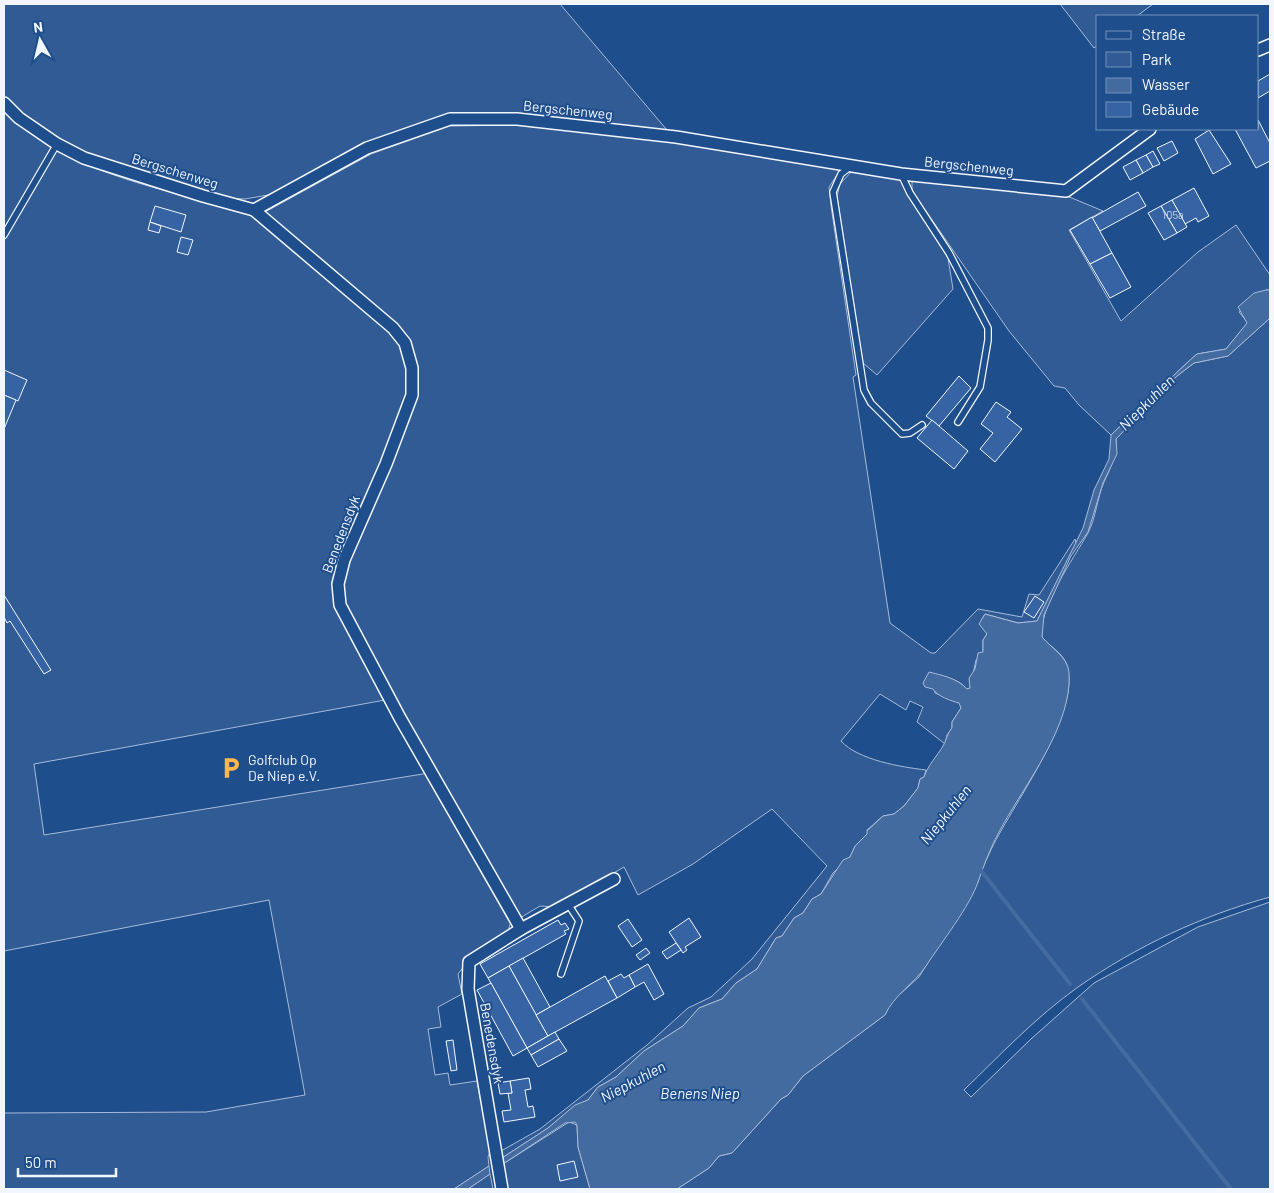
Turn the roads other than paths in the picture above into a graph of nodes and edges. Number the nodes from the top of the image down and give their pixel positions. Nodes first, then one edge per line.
1 (4, 103) edge
2 (1149, 130) edge
3 (57, 144) junction
4 (851, 166) junction
5 (901, 174) junction
6 (254, 210) junction
7 (4, 235) edge
8 (958, 422) dead end
9 (922, 424) dead end
10 (614, 879) dead end
11 (568, 904) junction
12 (521, 929) junction
13 (561, 974) dead end
14 (502, 1189) edge

1 - 3 street, Bergschenweg
2 - 5 street, Bergschenweg
3 - 6 street, Bergschenweg
3 - 7 lane
4 - 5 street, Bergschenweg
4 - 6 street, Bergschenweg
4 - 9 lane
5 - 8 lane
6 - 12 street, Benedensdyk
10 - 11 street, Benedensdyk
11 - 12 street, Benedensdyk
11 - 13 lane
12 - 14 street, Benedensdyk

